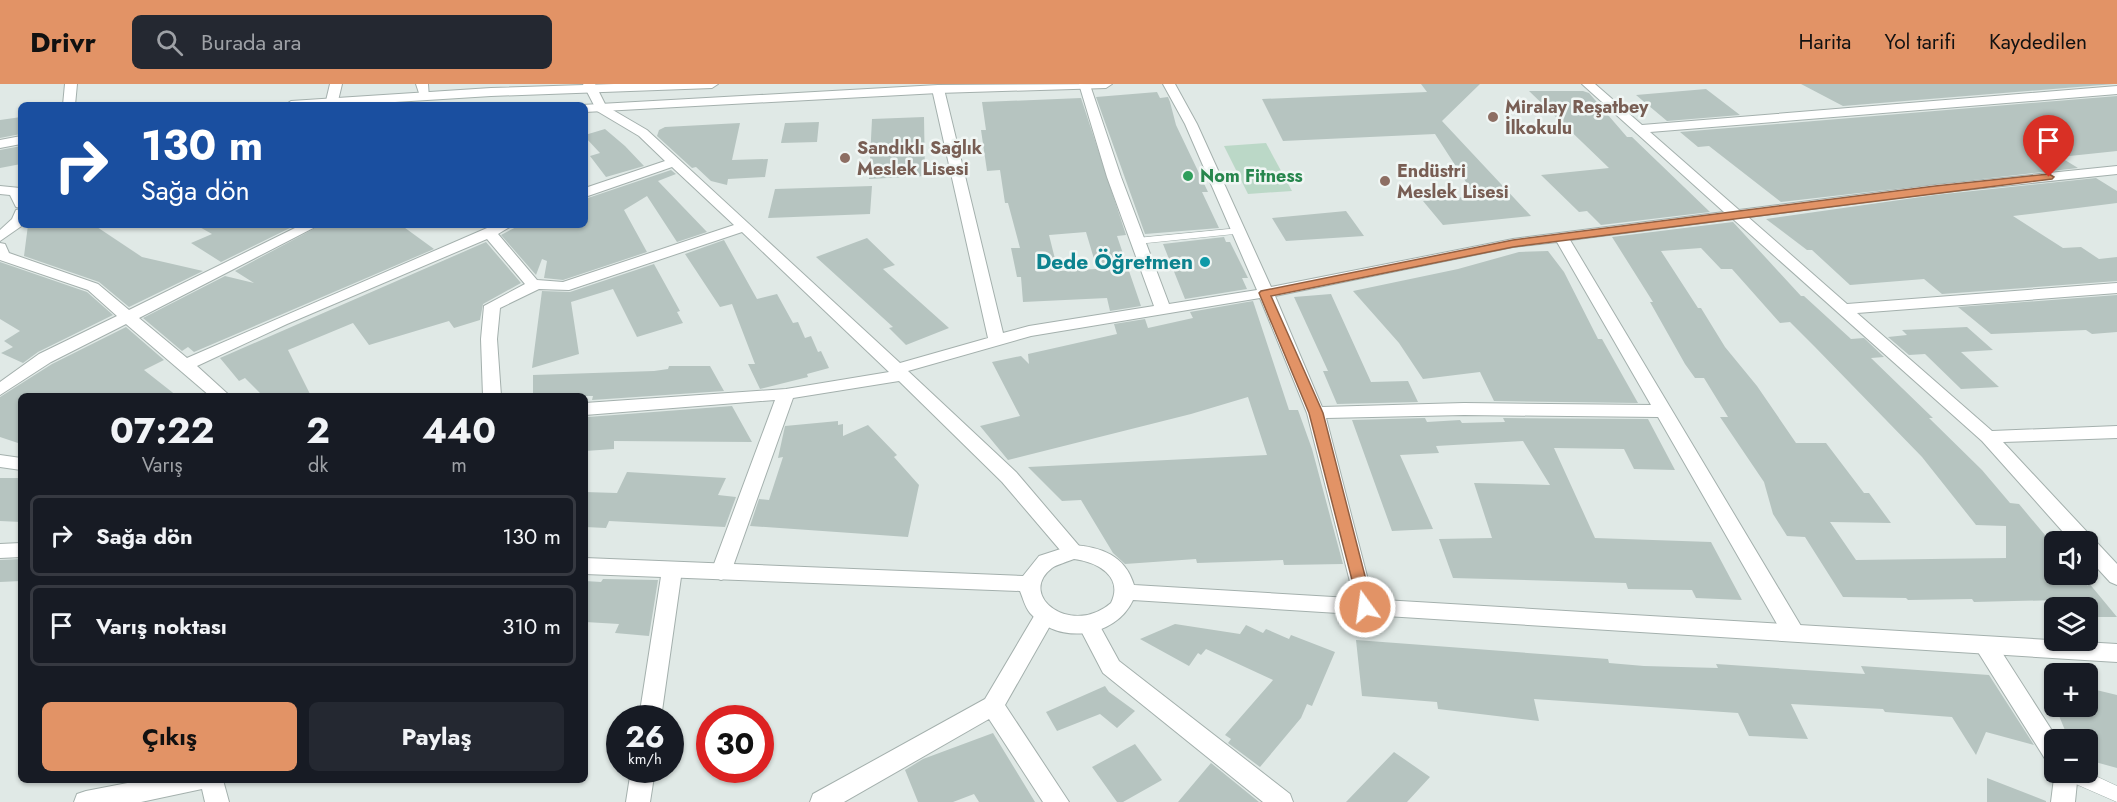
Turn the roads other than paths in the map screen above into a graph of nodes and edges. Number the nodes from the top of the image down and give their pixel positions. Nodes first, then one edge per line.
1 (71, 84) edge
2 (336, 84) edge
3 (712, 84) edge
4 (1106, 84) edge
5 (1169, 84) edge
6 (1588, 84) edge
7 (1084, 85) edge
8 (589, 86) edge
9 (938, 89) junction
10 (2117, 90) edge
11 (426, 95) edge
12 (69, 102) edge
13 (332, 102) edge
14 (352, 102) edge
15 (593, 108) edge
16 (1640, 129) junction
17 (18, 141) edge
18 (0, 144) edge
19 (674, 162) junction
20 (2117, 170) edge
21 (0, 190) edge
22 (588, 190) edge
23 (18, 198) edge
24 (1736, 215) junction
25 (18, 221) edge
26 (744, 226) junction
27 (306, 228) edge
28 (499, 228) edge
29 (1240, 231) junction
30 (489, 232) junction
31 (0, 237) edge
32 (1561, 237) junction
33 (1137, 241) junction
34 (0, 250) edge
35 (538, 284) junction
36 (2117, 288) edge
37 (1265, 293) junction
38 (1842, 309) junction
39 (1163, 310) junction
40 (128, 315) junction
41 (997, 340) junction
42 (186, 365) junction
43 (899, 372) junction
44 (7, 377) edge
45 (0, 390) edge
46 (218, 393) edge
47 (492, 393) edge
48 (786, 394) junction
49 (588, 409) edge
50 (1663, 411) junction
51 (1316, 413) junction
52 (2117, 432) edge
53 (1988, 437) junction
54 (0, 461) edge
55 (18, 464) edge
56 (2075, 531) edge
57 (18, 550) edge
58 (0, 551) edge
59 (1073, 552) junction
60 (2098, 556) edge
61 (588, 566) edge
62 (672, 570) junction
63 (721, 572) junction
64 (2117, 577) edge
65 (1029, 584) junction
66 (1125, 592) junction
67 (1365, 607) junction
68 (1044, 617) junction
69 (1089, 625) junction
70 (1793, 632) junction
71 (1986, 646) junction
72 (2117, 653) edge
73 (652, 705) edge
74 (993, 706) junction
75 (2044, 738) edge
76 (183, 783) edge
77 (212, 783) edge
78 (641, 783) edge
79 (2066, 783) edge
80 (2091, 783) edge
81 (2117, 795) edge
82 (86, 802) edge
83 (217, 802) edge
84 (638, 802) edge
85 (822, 802) edge
86 (1057, 802) edge
87 (1281, 802) edge
88 (2063, 802) edge

1 - 12 street
2 - 13 street
3 - 8 street
4 - 7 street
5 - 29 street
6 - 16 street
7 - 9 street
7 - 33 street
8 - 11 street
8 - 15 street
9 - 15 street
9 - 41 street
10 - 16 street
11 - 14 street
15 - 19 street
16 - 24 street
17 - 18 street
19 - 22 street
19 - 26 street
20 - 24 street
21 - 23 street
24 - 32 street
24 - 38 street
25 - 31 street
26 - 35 street
26 - 43 street
27 - 40 street
28 - 30 street
29 - 33 lane
29 - 37 street
30 - 35 street
30 - 42 street
32 - 37 street
32 - 50 street
33 - 39 street
34 - 40 street
35 - 47 street
36 - 38 street
37 - 39 street
37 - 51 street
38 - 53 street
39 - 41 street
40 - 42 street
40 - 44 street
41 - 43 street
42 - 46 street
43 - 48 street
43 - 59 street
44 - 45 street
48 - 49 street
48 - 63 street
50 - 51 street
50 - 70 street
51 - 67 street
52 - 53 street
53 - 56 street
54 - 55 street
57 - 58 street
59 - 65 street
59 - 66 street
60 - 64 street
61 - 62 street
62 - 63 street
62 - 73 street
63 - 65 street
65 - 68 street
66 - 67 street
66 - 69 street
67 - 70 street
68 - 69 street
68 - 74 street
69 - 87 street
70 - 71 street
71 - 72 street
71 - 75 street
74 - 85 street
74 - 86 street
76 - 82 street
77 - 83 street
78 - 84 street
79 - 88 street
80 - 81 lane

